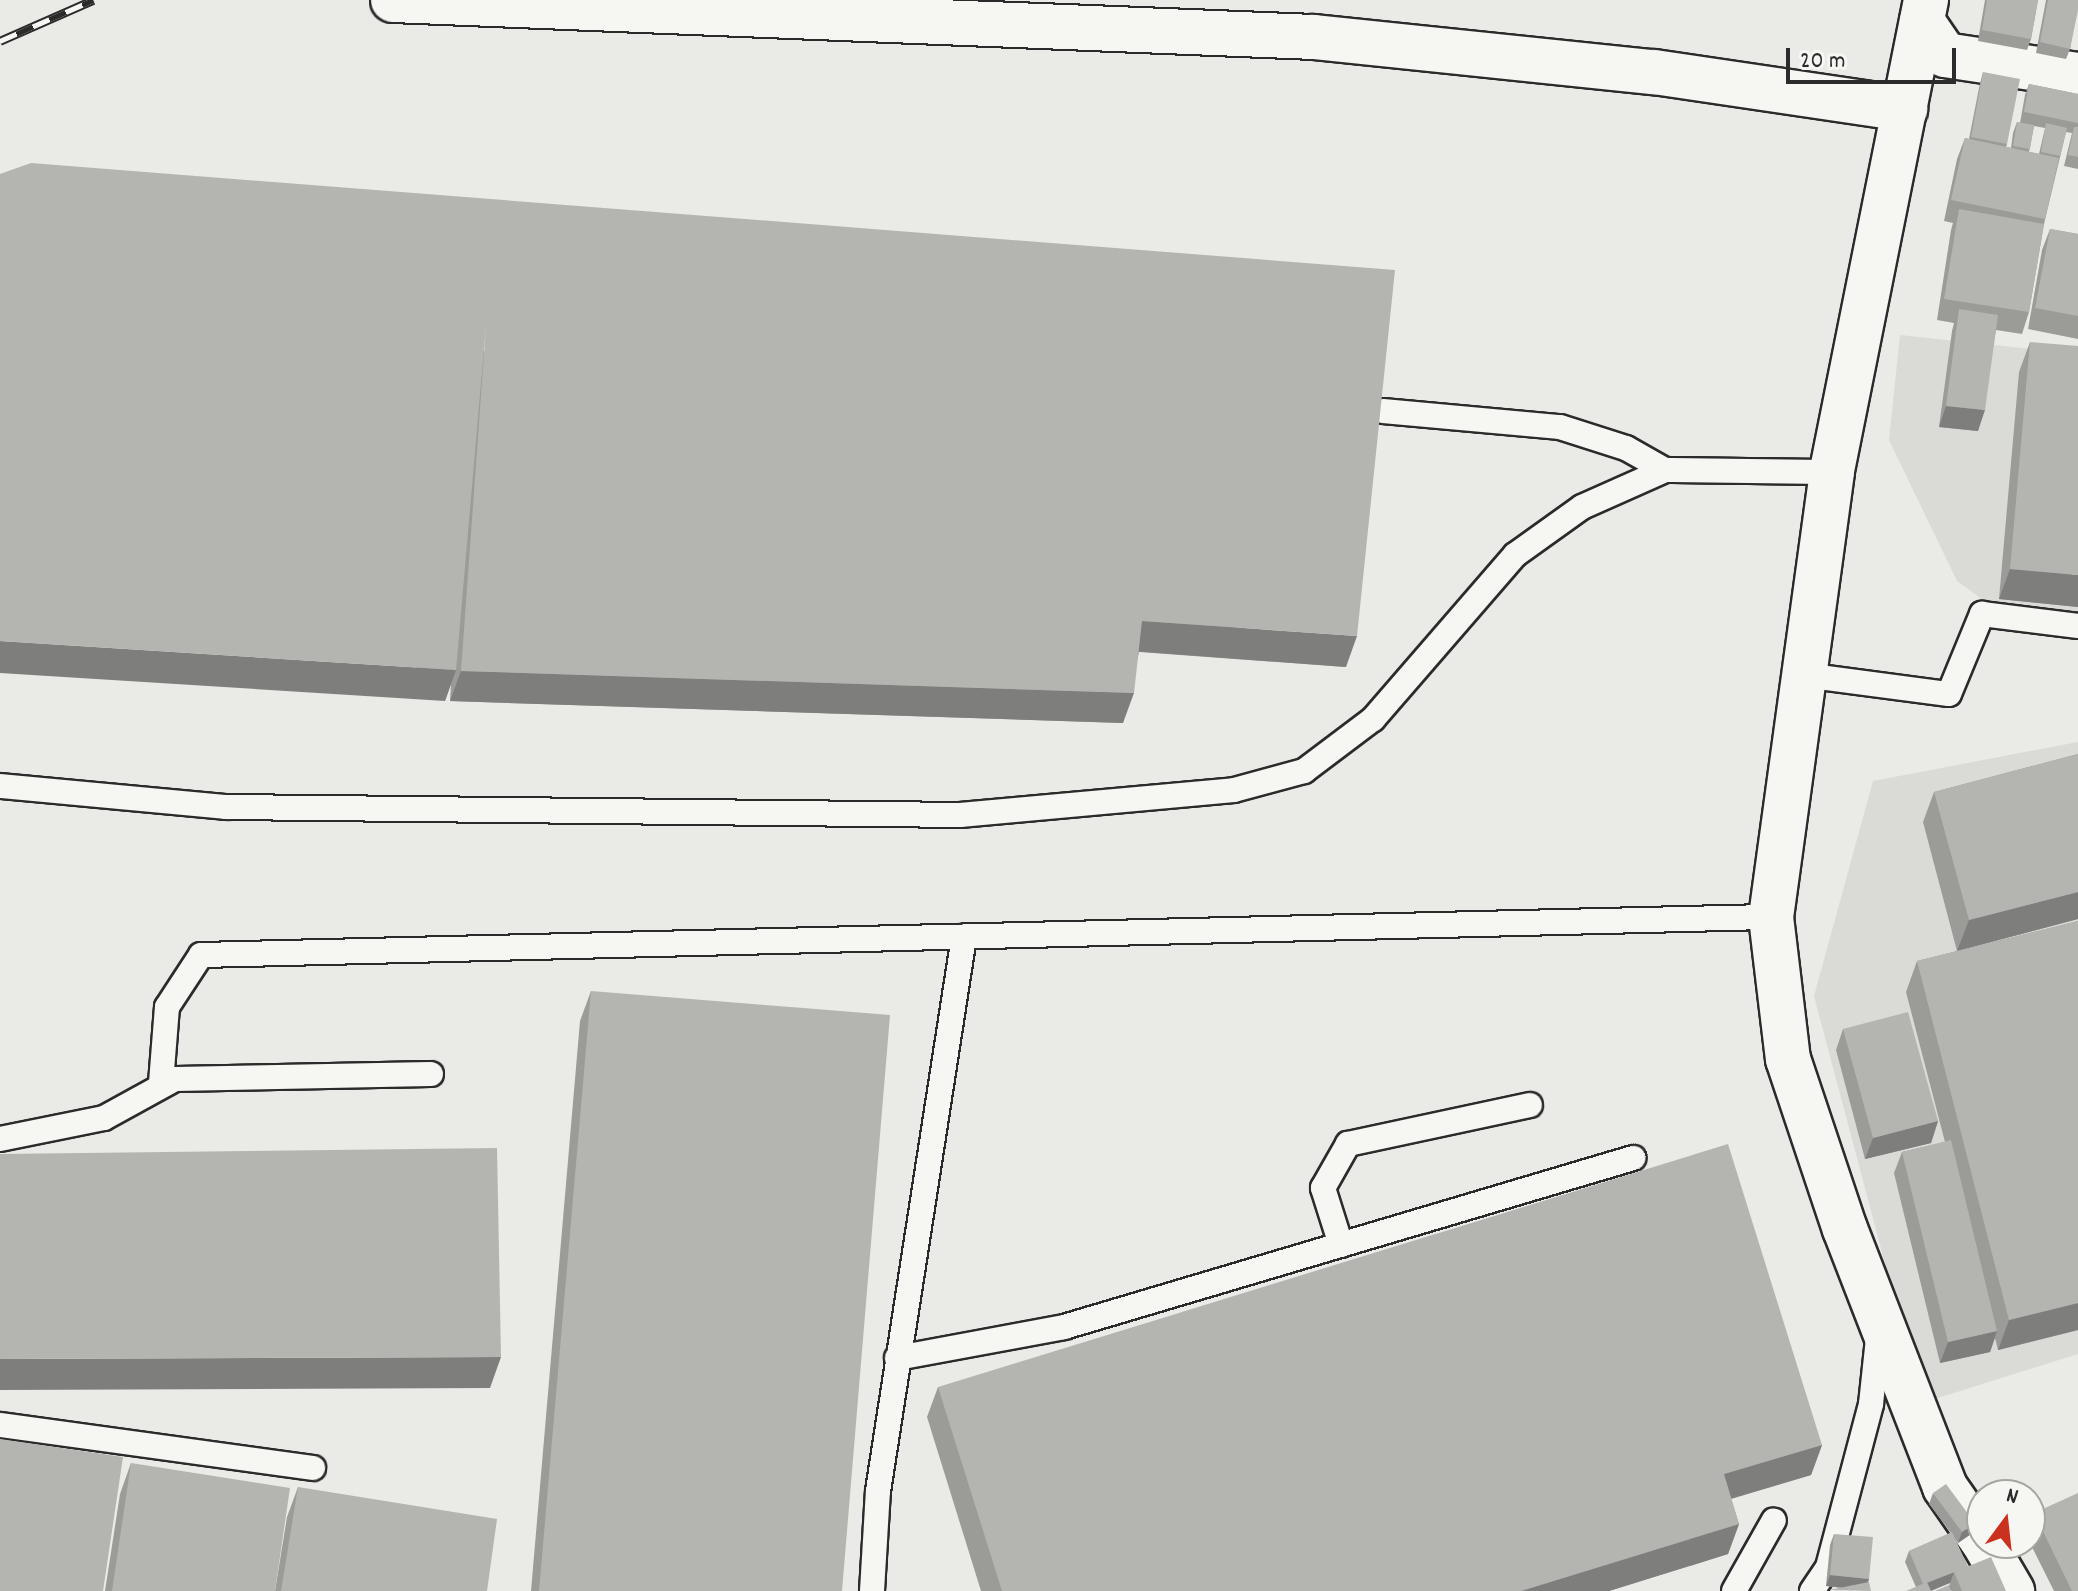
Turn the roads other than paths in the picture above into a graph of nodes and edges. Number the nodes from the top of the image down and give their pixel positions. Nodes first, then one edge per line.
1 (393, 0) edge
2 (1924, 10) edge
3 (2078, 75) edge
4 (1905, 109) junction
5 (1383, 411) edge
6 (1665, 470) junction
7 (1832, 472) junction
8 (2078, 626) edge
9 (1804, 675) junction
10 (0, 786) edge
11 (1771, 917) junction
12 (964, 937) junction
13 (431, 1074) dead end
14 (161, 1083) junction
15 (1530, 1105) dead end
16 (0, 1139) edge
17 (1633, 1158) dead end
18 (1341, 1245) junction
19 (1880, 1320) junction
20 (897, 1358) junction
21 (0, 1425) edge
22 (313, 1468) dead end
23 (1966, 1517) edge
24 (1774, 1520) dead end
25 (1993, 1559) edge
26 (872, 1591) edge
27 (1734, 1591) edge
28 (1812, 1591) edge
29 (2012, 1591) edge

1 - 4 street
2 - 3 street
2 - 4 street
4 - 7 street
5 - 6 lane
6 - 7 lane
6 - 10 lane
7 - 9 street
8 - 9 lane
9 - 11 street
11 - 12 lane
11 - 19 street
12 - 14 lane
12 - 20 lane
13 - 14 lane
14 - 16 lane
15 - 18 lane
17 - 18 lane
18 - 20 lane
19 - 23 street
19 - 28 lane
20 - 26 lane
21 - 22 lane
24 - 27 lane
25 - 29 street

